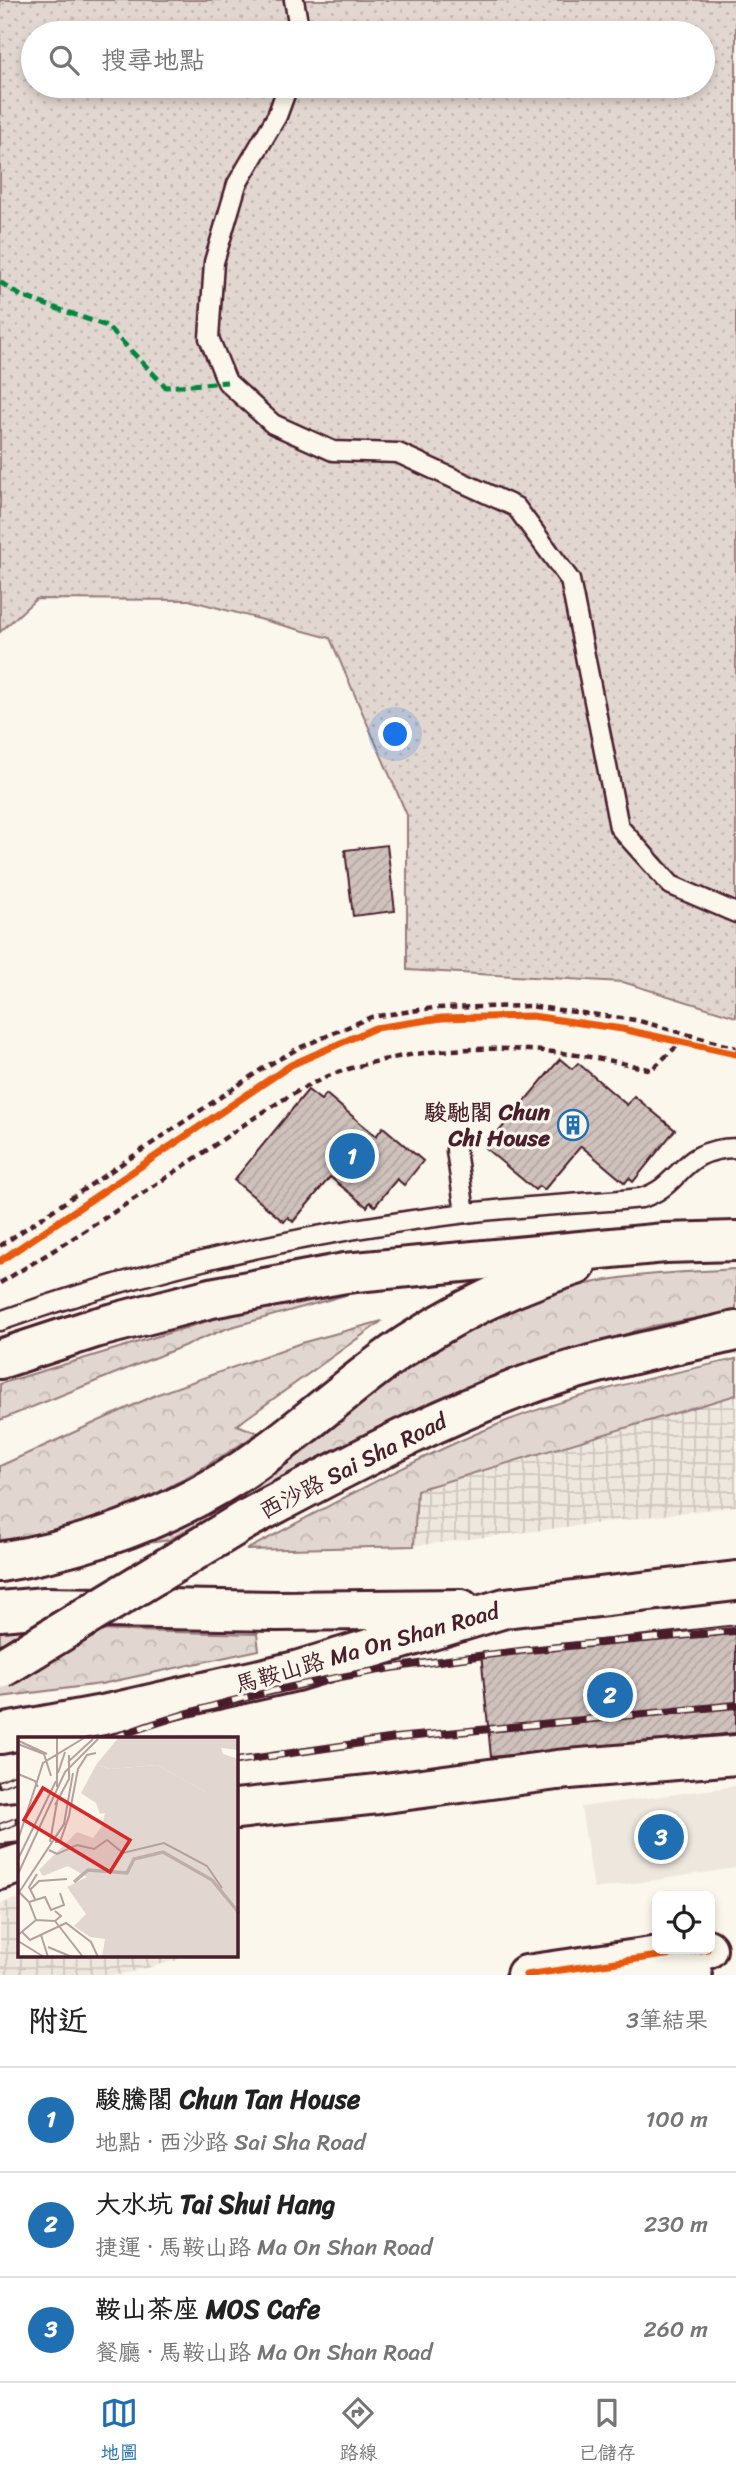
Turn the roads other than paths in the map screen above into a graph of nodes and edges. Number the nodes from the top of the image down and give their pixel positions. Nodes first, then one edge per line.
1 (294, 0) edge
2 (298, 21) edge
3 (284, 98) edge
4 (736, 914) edge
5 (736, 1148) edge
6 (456, 1150) dead end
7 (465, 1213) junction
8 (736, 1241) edge
9 (639, 1247) junction
10 (0, 1321) edge
11 (736, 1331) edge
12 (0, 1359) edge
13 (0, 1562) edge
14 (736, 1581) edge
15 (0, 1597) edge
16 (45, 1607) junction
17 (505, 1608) junction
18 (0, 1611) edge
19 (0, 1669) edge
20 (0, 1734) edge
21 (736, 1755) edge
22 (238, 1809) edge
23 (18, 1822) edge
24 (0, 1824) edge
25 (18, 1864) edge
26 (0, 1870) edge
27 (736, 1944) edge
28 (715, 1948) edge
29 (674, 1954) edge
30 (639, 1959) junction
31 (526, 1975) edge
32 (695, 1975) edge

1 - 2 lane
3 - 4 lane
5 - 7 lane
6 - 7 lane
7 - 10 lane
8 - 9 main road
9 - 12 main road
9 - 13 main road
11 - 19 main road, 西沙路 Sai Sha Road, bridge
14 - 17 main road, 馬鞍山路 Ma On Shan Road
15 - 16 main road
16 - 17 main road
16 - 18 main road
17 - 20 main road, 馬鞍山路 Ma On Shan Road
21 - 22 main road
23 - 24 main road
25 - 26 main road
27 - 28 main road
29 - 30 main road
30 - 31 main road
30 - 32 street

